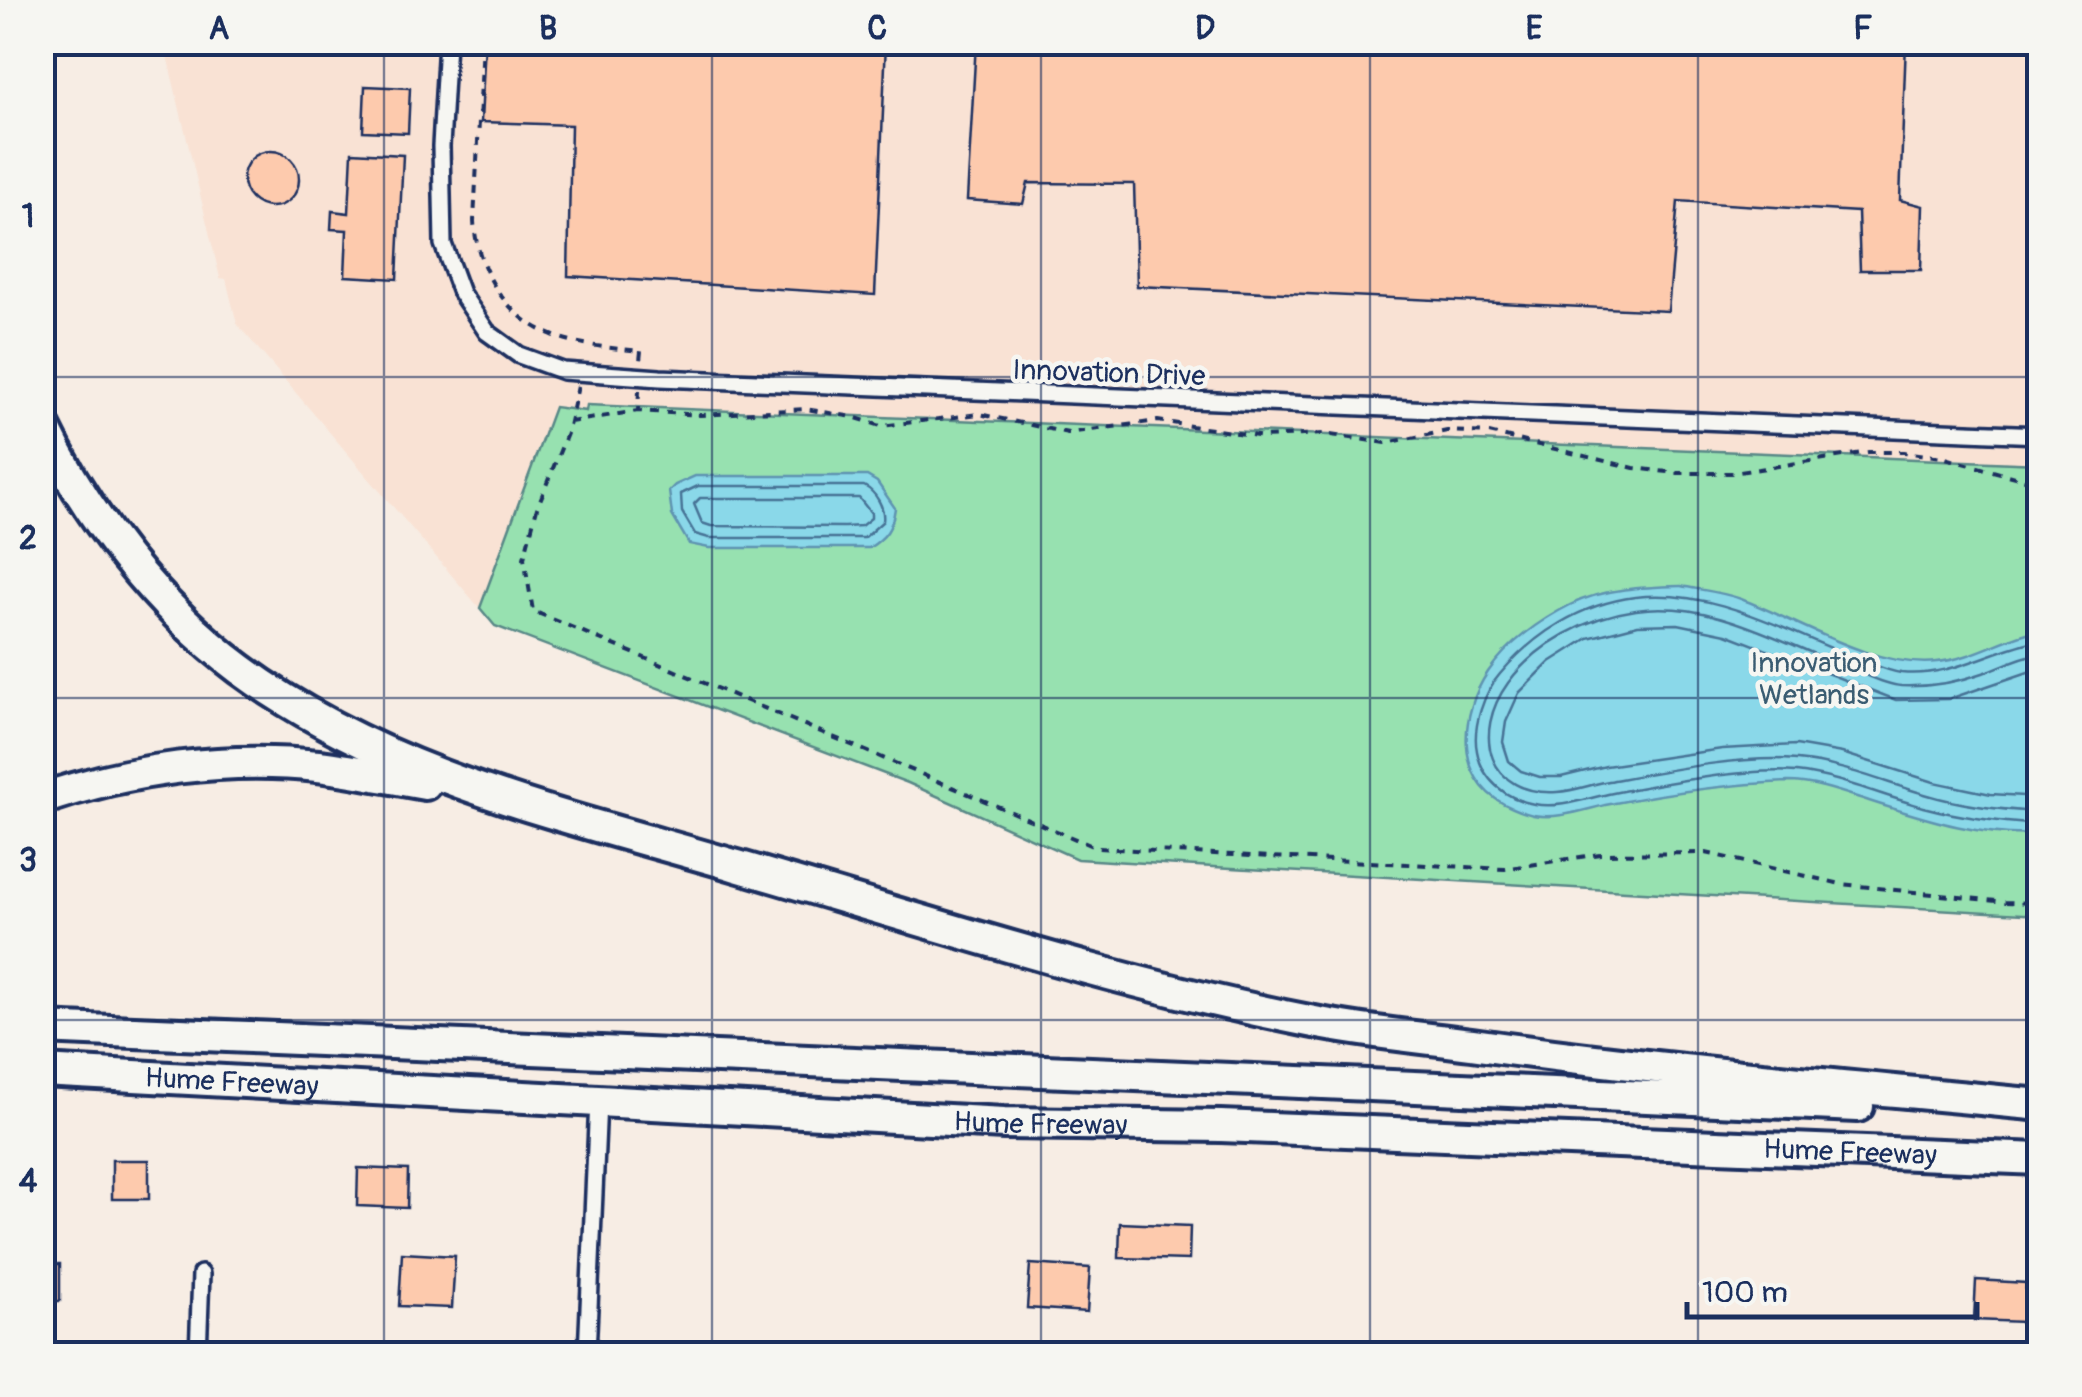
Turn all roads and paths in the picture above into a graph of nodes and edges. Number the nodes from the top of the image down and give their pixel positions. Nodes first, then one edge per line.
1 (446, 42) edge
2 (581, 372) junction
3 (638, 411) dead end
4 (570, 422) junction
5 (42, 423) edge
6 (2040, 435) edge
7 (497, 796) junction
8 (42, 799) edge
9 (2040, 903) edge
10 (42, 1028) edge
11 (42, 1071) edge
12 (190, 1078) junction
13 (42, 1087) edge
14 (598, 1101) junction
15 (2040, 1105) edge
16 (2040, 1113) edge
17 (2040, 1160) edge
18 (201, 1274) dead end
19 (198, 1354) edge
20 (587, 1354) edge

1 - 2 street, Innovation Drive
2 - 4 path
2 - 6 street, Innovation Drive
3 - 4 path
4 - 9 path
5 - 7 highway
7 - 8 highway
7 - 15 highway
10 - 16 highway, Hume Freeway
11 - 12 highway, Hume Freeway
12 - 13 highway
12 - 14 highway, Hume Freeway
14 - 17 highway, Hume Freeway
14 - 20 street
18 - 19 street

